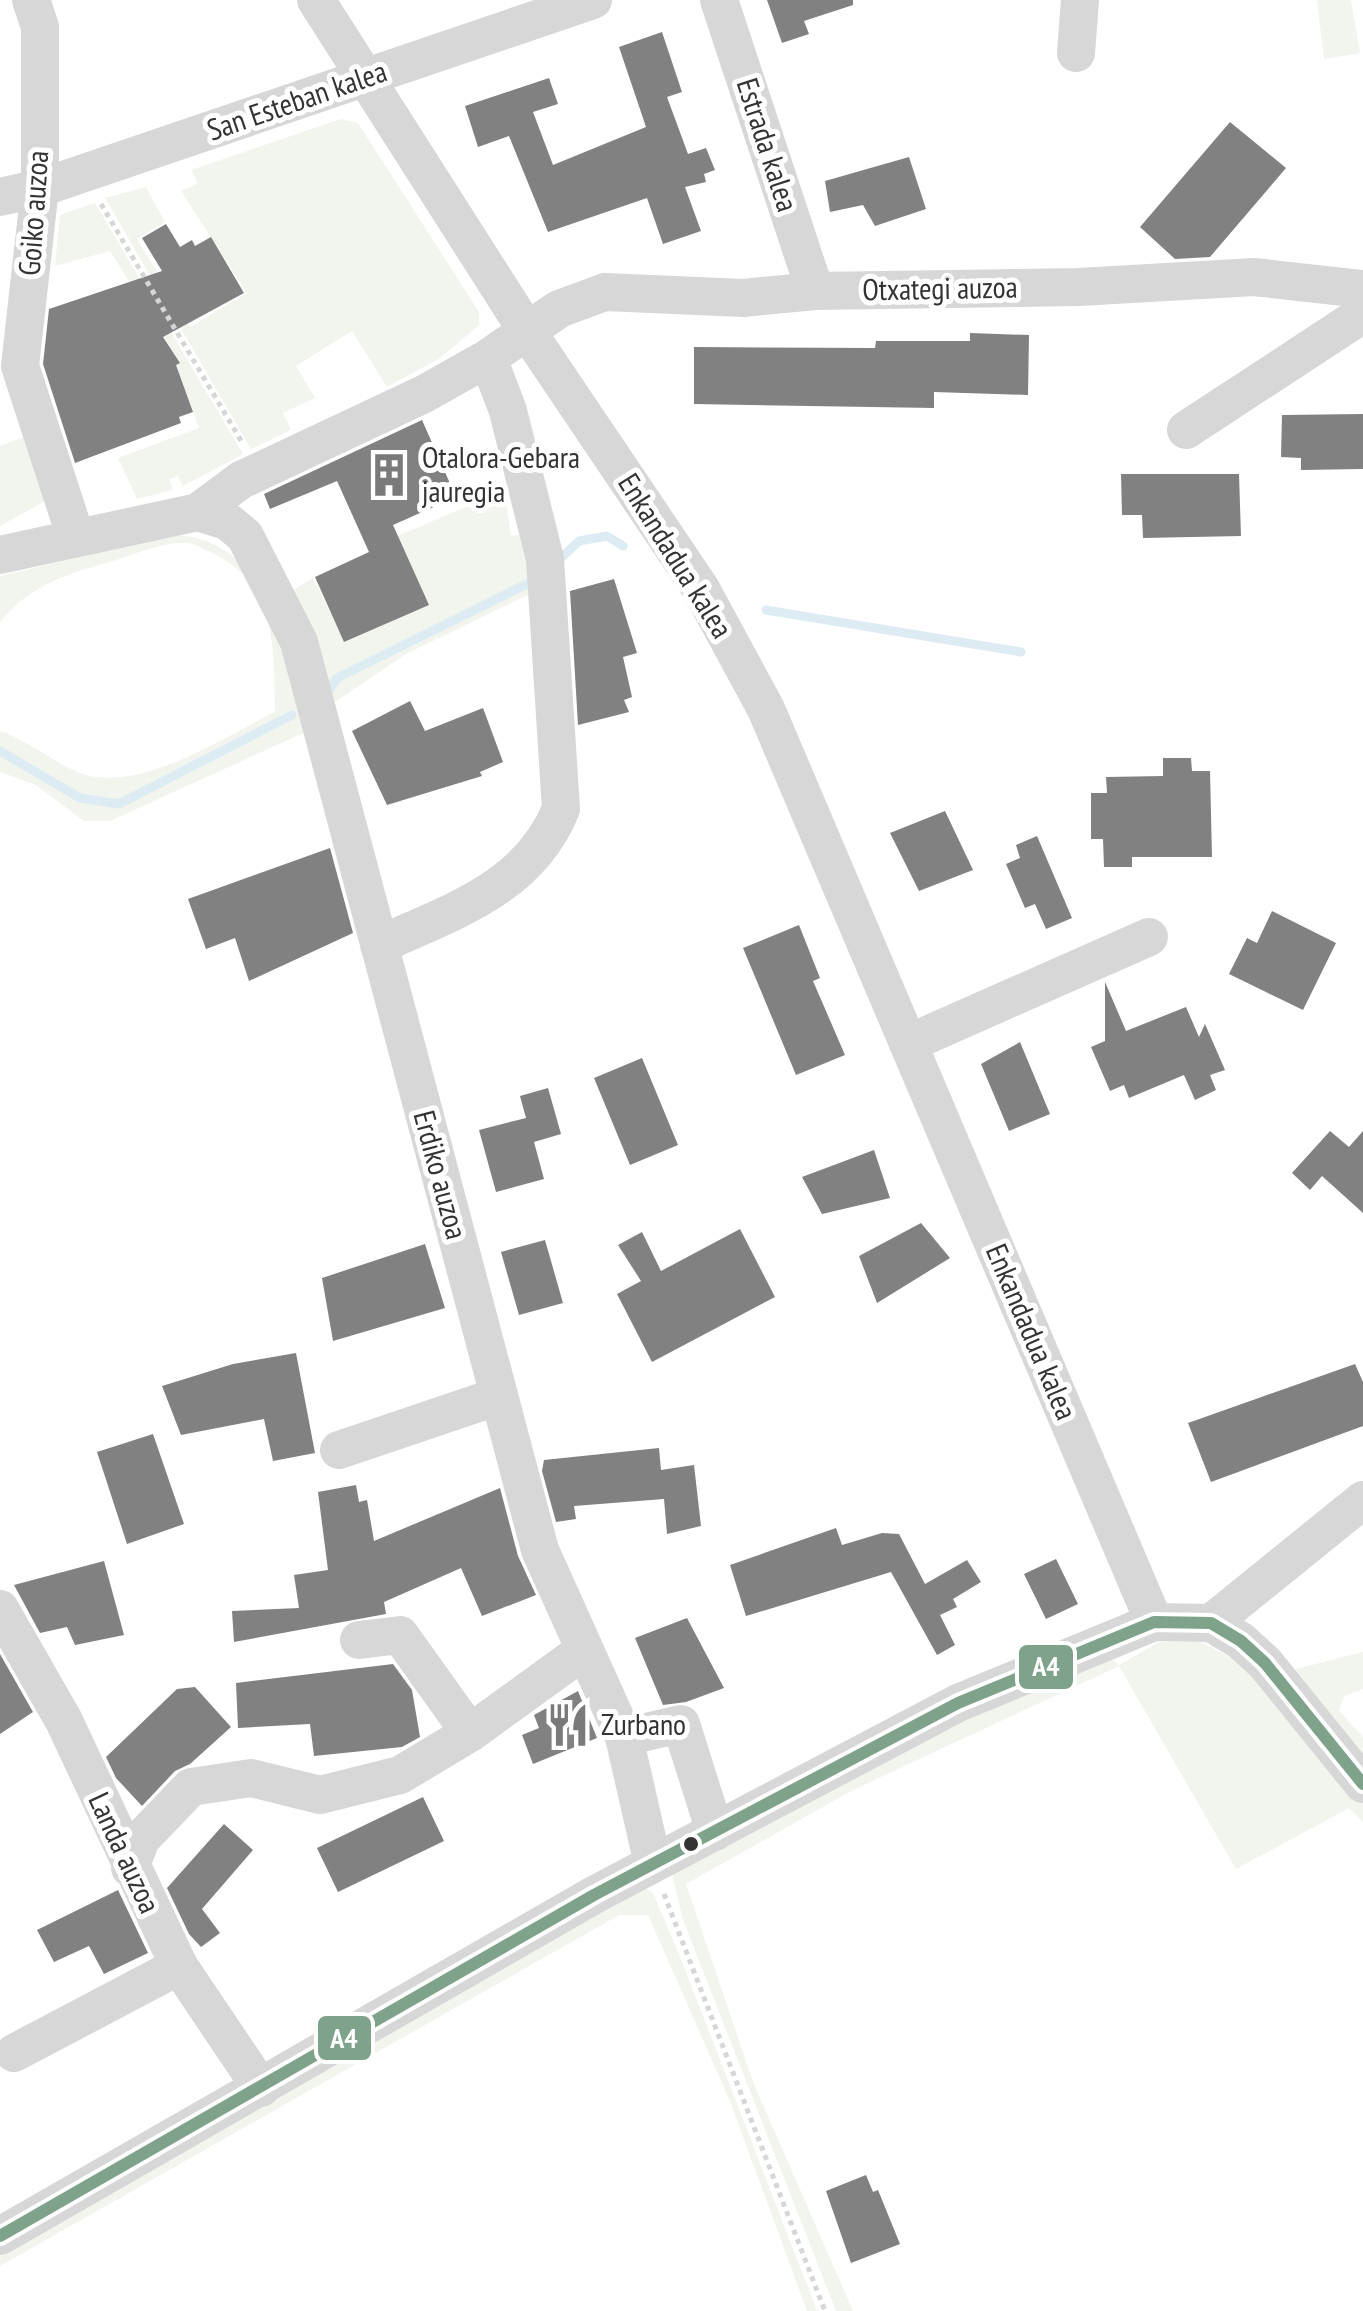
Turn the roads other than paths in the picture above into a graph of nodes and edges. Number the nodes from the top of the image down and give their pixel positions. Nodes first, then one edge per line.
1 (31, 0) edge
2 (316, 0) edge
3 (593, 0) edge
4 (719, 0) edge
5 (1080, 0) edge
6 (1076, 53) dead end
7 (367, 78) junction
8 (40, 188) junction
9 (0, 196) edge
10 (1363, 289) edge
11 (815, 291) junction
12 (1363, 314) edge
13 (527, 331) junction
14 (488, 358) junction
15 (1186, 430) dead end
16 (198, 512) junction
17 (76, 538) junction
18 (0, 555) edge
19 (1149, 937) dead end
20 (379, 944) junction
21 (909, 1042) junction
22 (499, 1396) junction
23 (339, 1450) dead end
24 (1363, 1500) edge
25 (0, 1610) edge
26 (1154, 1622) junction
27 (1211, 1622) junction
28 (358, 1640) dead end
29 (583, 1651) junction
30 (470, 1733) junction
31 (624, 1737) junction
32 (1363, 1784) edge
33 (715, 1832) junction
34 (653, 1864) junction
35 (130, 1868) junction
36 (179, 1966) junction
37 (14, 2053) dead end
38 (261, 2088) junction
39 (0, 2236) edge

1 - 8 street, Goiko auzoa
2 - 7 street, Enkandadua kalea
3 - 7 street, San Esteban kalea
4 - 11 street, Estrada kalea
5 - 6 street
7 - 8 street, San Esteban kalea
7 - 13 street, Enkandadua kalea
8 - 9 street, San Esteban kalea
8 - 17 street, Goiko auzoa
10 - 11 street, Otxategi auzoa
11 - 13 street, Otxategi auzoa
12 - 15 street
13 - 14 street
13 - 21 street, Enkandadua kalea
14 - 16 street
14 - 20 street
16 - 17 street
16 - 20 street, Erdiko auzoa
17 - 18 street
19 - 21 street
20 - 22 street, Erdiko auzoa
21 - 26 street, Enkandadua kalea
22 - 23 street
22 - 29 street, Erdiko auzoa
24 - 27 street
25 - 35 street, Landa auzoa
26 - 27 street
26 - 33 street
27 - 32 street
28 - 30 street
29 - 30 street
29 - 31 street, Erdiko auzoa
30 - 35 street
31 - 33 street
31 - 34 street, Erdiko auzoa
33 - 34 street
34 - 38 street
35 - 36 street, Landa auzoa
36 - 37 street
36 - 38 street, Landa auzoa
38 - 39 street

